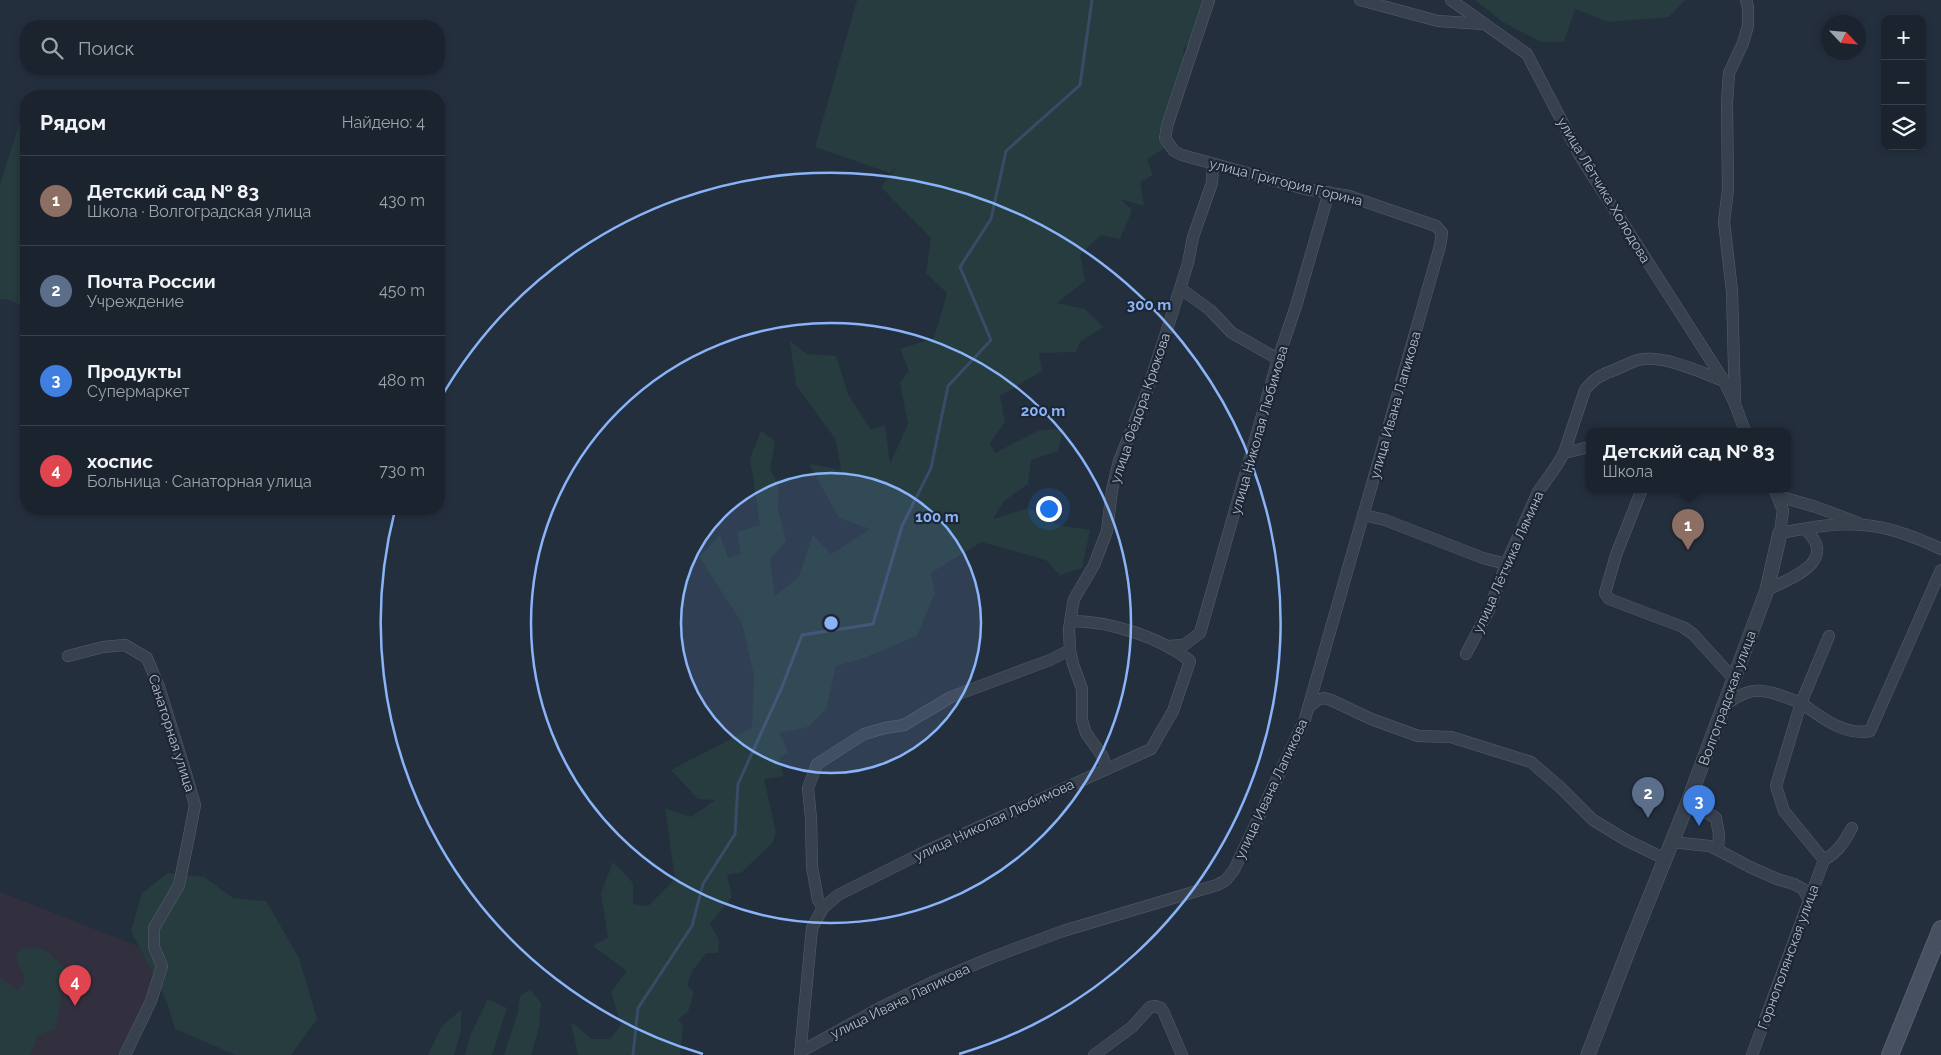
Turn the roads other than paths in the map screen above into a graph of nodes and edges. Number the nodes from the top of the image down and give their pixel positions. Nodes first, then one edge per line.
1 (1209, 0) edge
2 (1360, 0) edge
3 (1451, 0) edge
4 (1746, 0) edge
5 (1483, 24) junction
6 (1213, 164) junction
7 (1329, 192) junction
8 (1436, 226) joint
9 (1180, 288) junction
10 (1278, 359) junction
11 (1724, 381) junction
12 (1734, 404) junction
13 (1744, 428) edge
14 (1586, 448) edge
15 (1564, 453) junction
16 (1640, 493) edge
17 (1776, 493) edge
18 (1779, 493) edge
19 (1364, 515) junction
20 (1863, 524) junction
21 (1805, 529) junction
22 (1780, 533) junction
23 (1941, 549) edge
24 (1506, 564) junction
25 (1941, 570) edge
26 (1767, 590) junction
27 (1070, 621) junction
28 (1829, 636) dead end
29 (1168, 646) junction
30 (1070, 650) junction
31 (1466, 654) dead end
32 (68, 656) dead end
33 (1317, 677) junction
34 (1733, 678) junction
35 (1331, 700) junction
36 (1801, 703) junction
37 (1723, 707) junction
38 (1308, 708) junction
39 (1106, 768) junction
40 (1688, 802) junction
41 (1852, 828) dead end
42 (1672, 842) junction
43 (1718, 850) junction
44 (1665, 859) junction
45 (1824, 860) junction
46 (1810, 901) junction
47 (823, 908) junction
48 (1941, 929) edge
49 (800, 1053) edge
50 (126, 1055) edge
51 (1094, 1055) edge
52 (1182, 1055) edge
53 (1588, 1055) edge
54 (1752, 1055) edge
55 (1890, 1055) edge

1 - 6 street, улица Григория Горина
2 - 5 street
3 - 5 street, улица Лётчика Холодова
4 - 12 street
5 - 11 street, улица Лётчика Холодова
6 - 7 street, улица Григория Горина
6 - 9 street, улица Фёдора Крюкова
7 - 8 street, улица Григория Горина
7 - 10 street, улица Николая Любимова
8 - 19 street, улица Ивана Лапикова
9 - 10 street
9 - 27 street, улица Фёдора Крюкова
10 - 29 street, улица Николая Любимова
11 - 12 street, улица Лётчика Холодова
11 - 15 street, улица Лётчика Лямина
12 - 13 street, улица Лётчика Холодова
14 - 15 street
15 - 24 street, улица Лётчика Лямина
16 - 34 street
17 - 22 street
18 - 20 street
19 - 24 street
19 - 33 street, улица Ивана Лапикова
20 - 21 street
20 - 23 street
21 - 22 street
21 - 26 street
22 - 26 street, Волгоградская улица
24 - 31 street, улица Лётчика Лямина
25 - 36 street
26 - 34 street, Волгоградская улица
27 - 29 street
27 - 30 street, улица Фёдора Крюкова
28 - 36 street
29 - 39 street, улица Николая Любимова
30 - 39 street, улица Фёдора Крюкова
30 - 47 street
32 - 50 street, Санаторная улица
33 - 35 street
33 - 38 street, улица Ивана Лапикова
34 - 37 street, Волгоградская улица
35 - 38 street
35 - 44 street
36 - 37 street
36 - 45 street
37 - 40 street, Волгоградская улица
38 - 49 street, улица Ивана Лапикова
39 - 47 street, улица Николая Любимова
40 - 42 street, Волгоградская улица
40 - 43 street
41 - 45 street
42 - 43 street
42 - 44 street, Волгоградская улица
43 - 46 street
44 - 53 street, Волгоградская улица
45 - 46 street, Горнополянская улица
46 - 54 street, Горнополянская улица
47 - 49 street
48 - 55 main road
51 - 52 street

